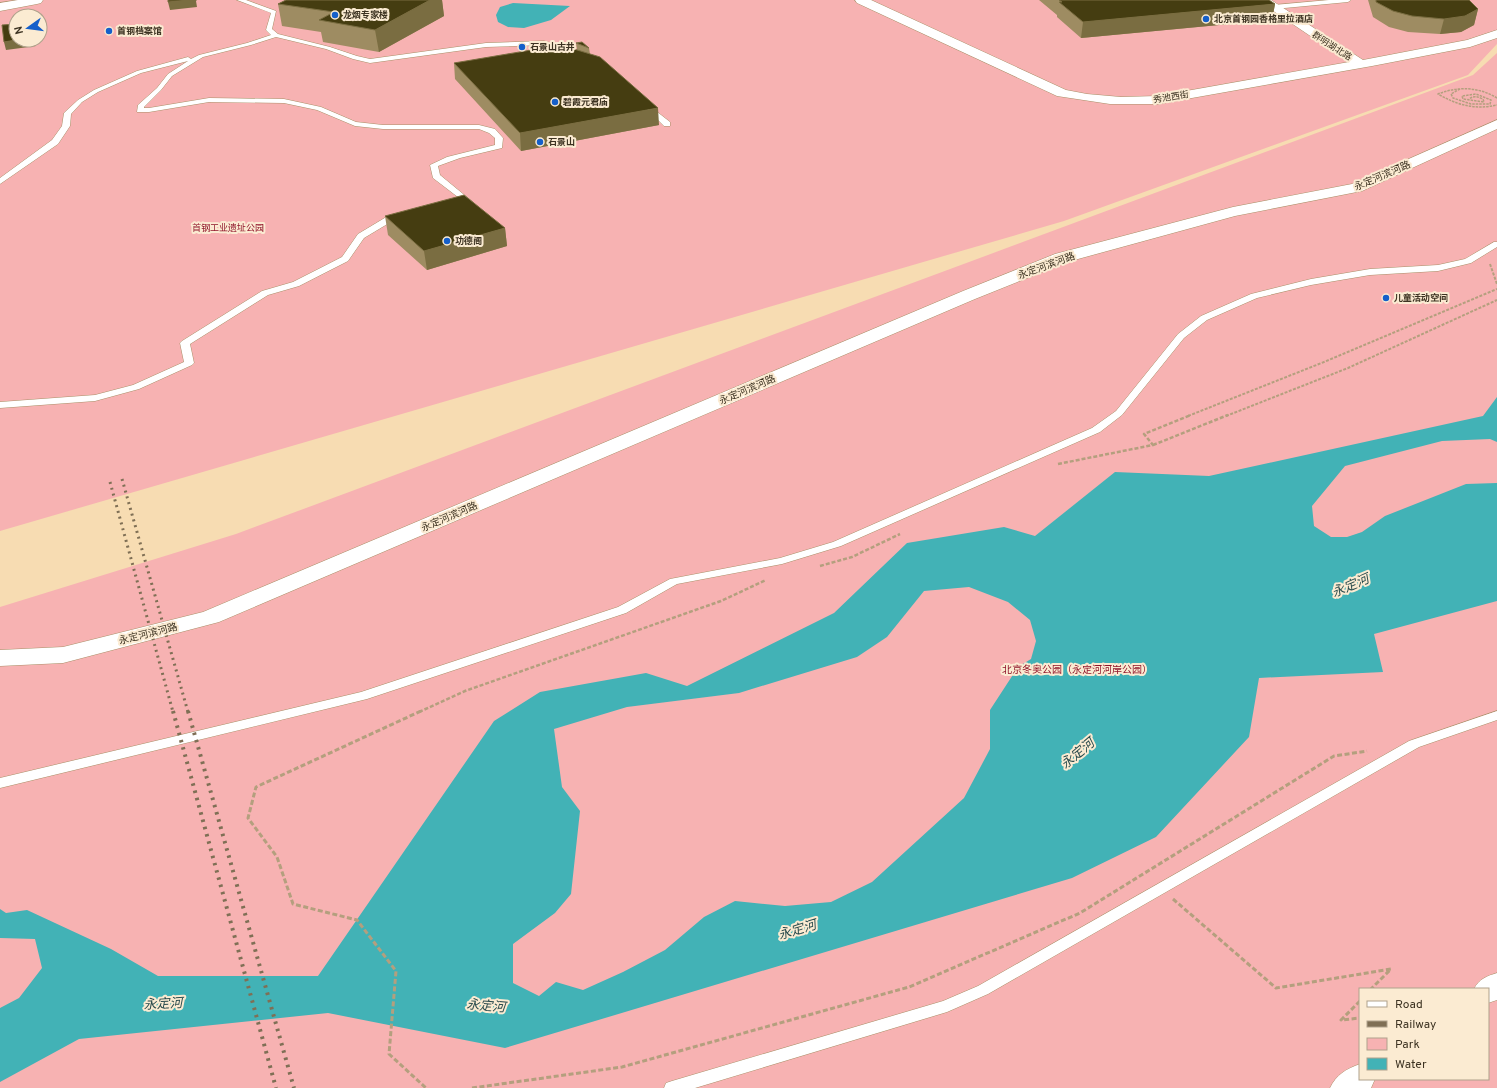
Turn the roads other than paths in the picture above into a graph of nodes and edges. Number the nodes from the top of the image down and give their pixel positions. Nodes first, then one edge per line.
1 (4, 0) edge
2 (37, 0) edge
3 (240, 0) edge
4 (861, 0) edge
5 (881, 0) edge
6 (1348, 0) edge
7 (0, 1) edge
8 (1269, 4) edge
9 (0, 8) edge
10 (1497, 21) edge
11 (276, 34) junction
12 (1497, 34) edge
13 (200, 56) junction
14 (572, 59) edge
15 (1355, 61) junction
16 (644, 103) edge
17 (668, 124) dead end
18 (1497, 124) edge
19 (0, 182) edge
20 (412, 212) edge
21 (480, 212) edge
22 (1497, 244) edge
23 (0, 405) edge
24 (0, 658) edge
25 (1497, 714) edge
26 (0, 784) edge
27 (1359, 1079) edge
28 (672, 1088) edge
29 (1346, 1088) edge

1 - 7 street
2 - 9 street
3 - 11 lane
4 - 15 street, 秀池西街
5 - 15 street, 秀池西街
6 - 8 lane
8 - 15 street, 群明湖北路
10 - 15 street, 秀池西街
11 - 13 lane
11 - 14 lane
12 - 15 street, 秀池西街
13 - 19 lane
13 - 21 lane
16 - 17 lane
18 - 24 street, 永定河滨河路
20 - 23 lane
22 - 26 lane
25 - 28 lane
27 - 29 street

